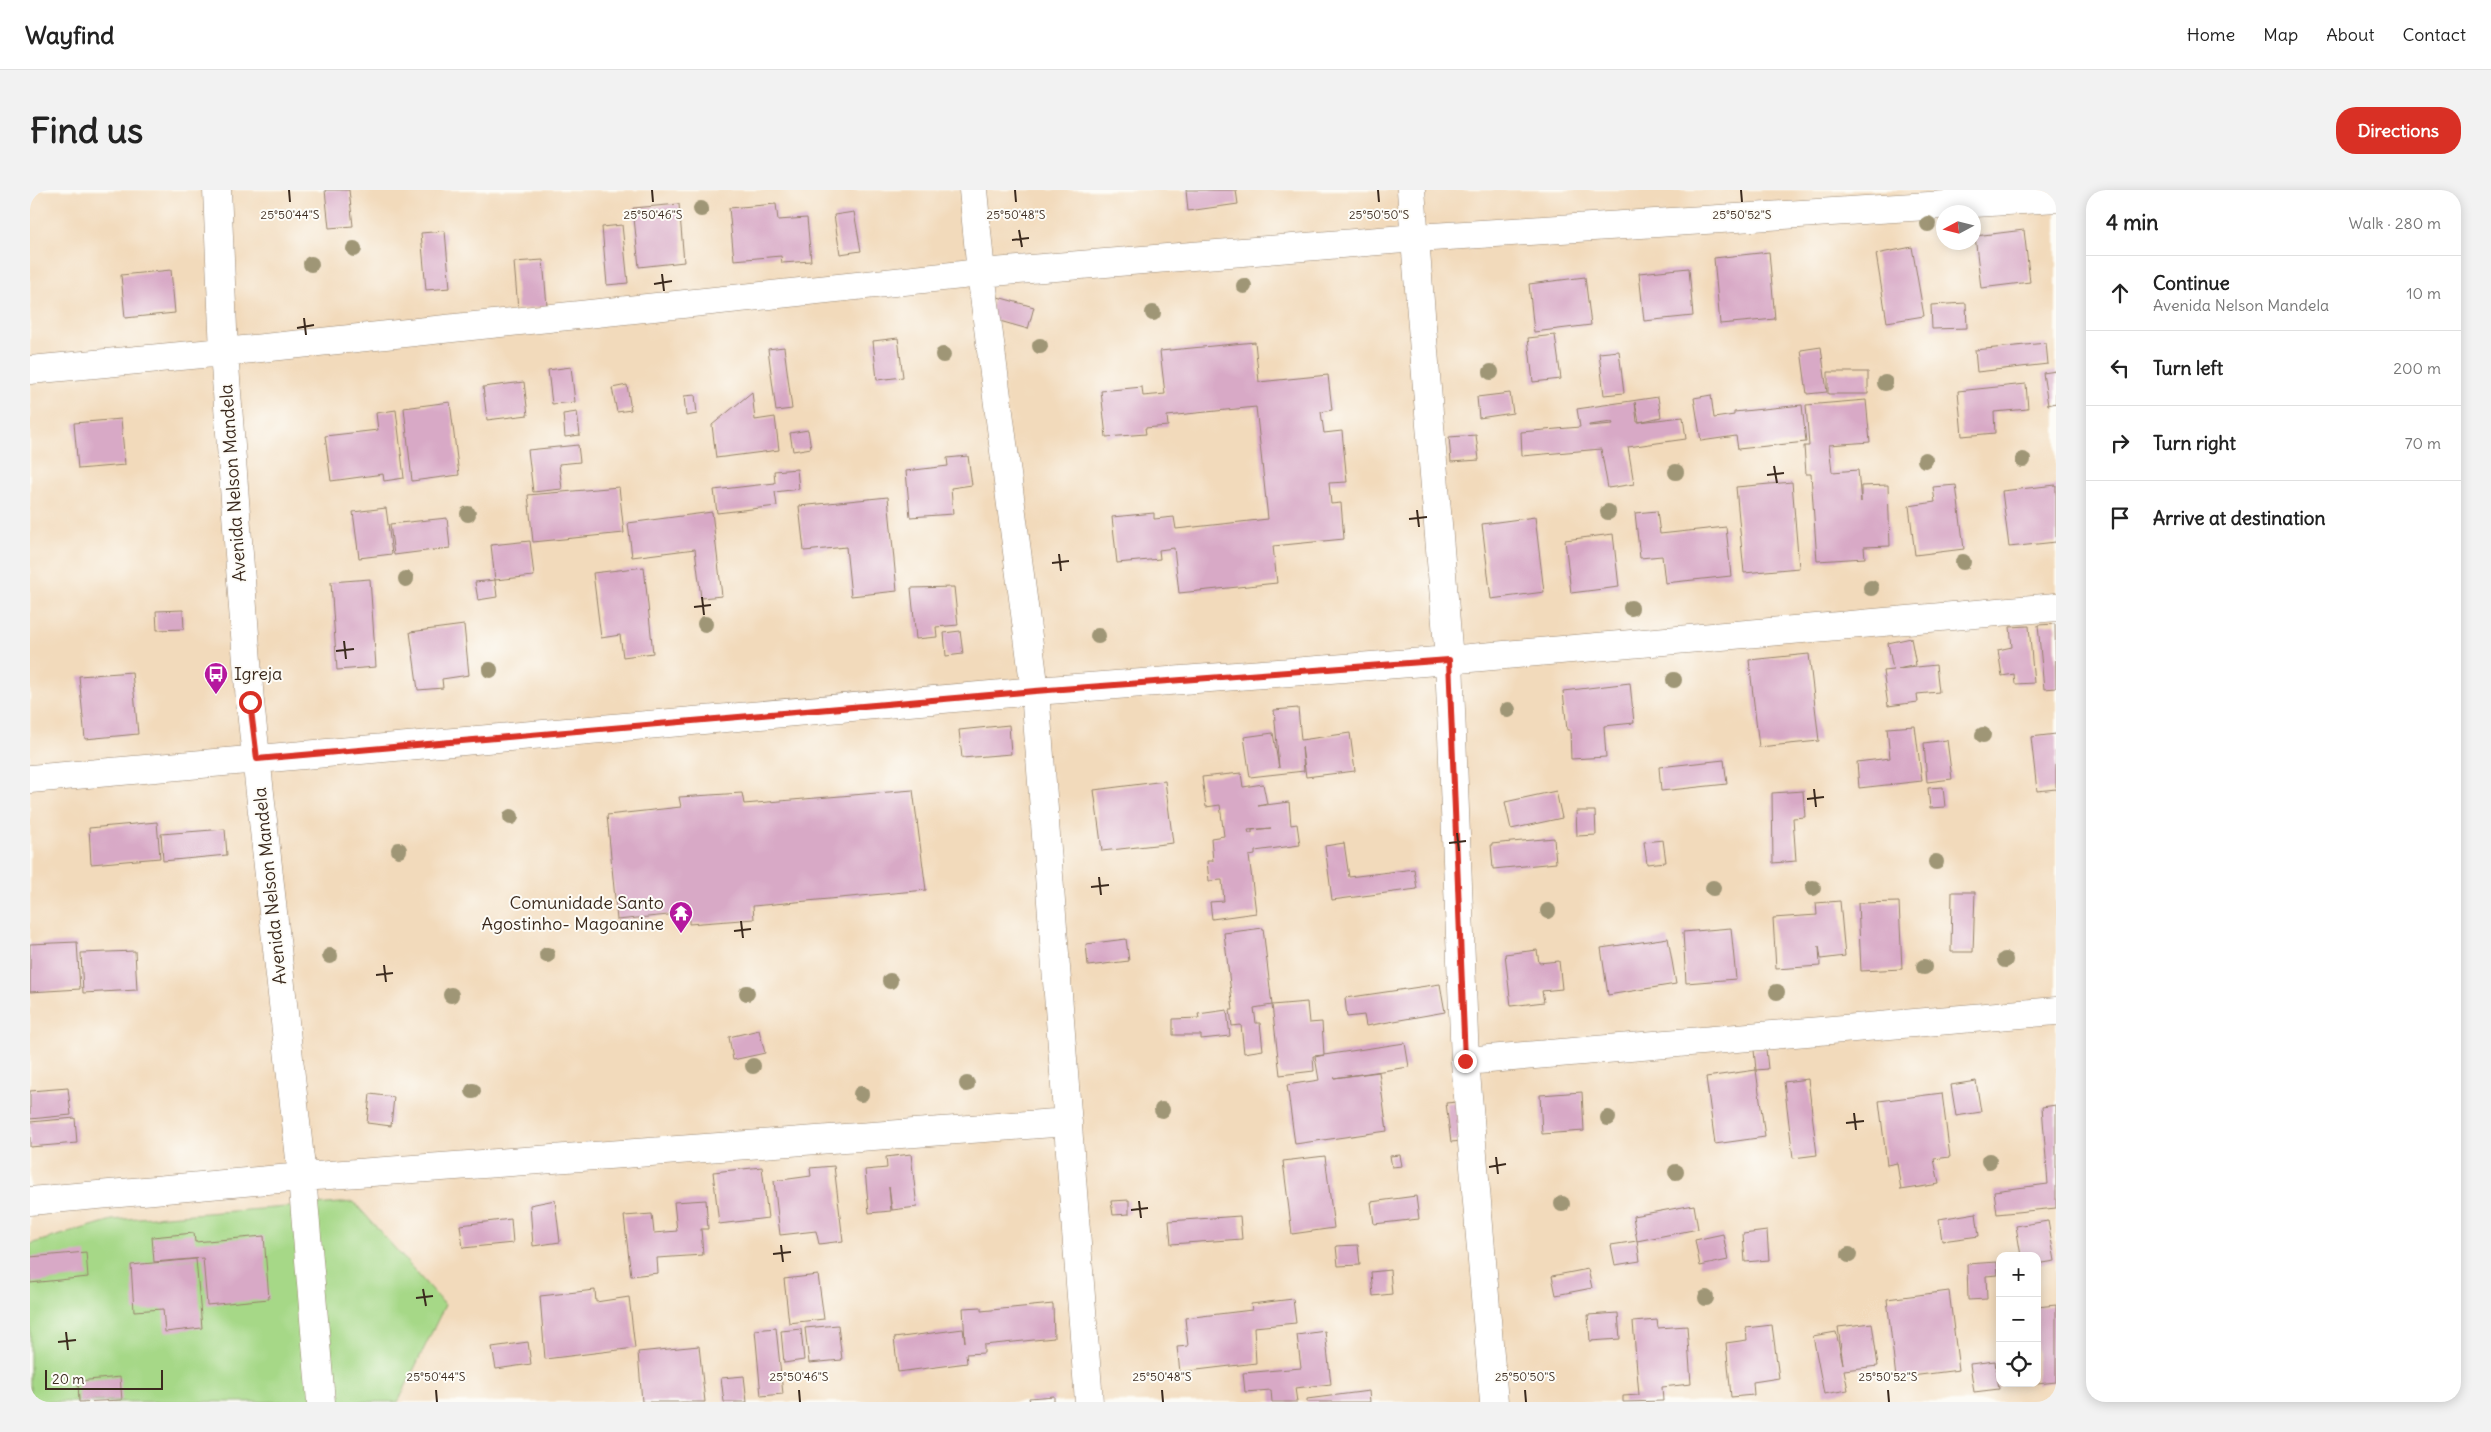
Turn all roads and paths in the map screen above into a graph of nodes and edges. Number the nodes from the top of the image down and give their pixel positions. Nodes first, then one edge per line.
1 (217, 190) edge
2 (973, 190) edge
3 (1411, 190) edge
4 (2056, 198) edge
5 (1416, 238) junction
6 (981, 273) junction
7 (224, 352) junction
8 (30, 370) edge
9 (2056, 607) edge
10 (1449, 660) junction
11 (1035, 691) junction
12 (257, 759) junction
13 (30, 779) edge
14 (2056, 1011) edge
15 (1465, 1061) junction
16 (1068, 1122) junction
17 (302, 1177) junction
18 (30, 1201) edge
19 (321, 1402) edge
20 (1089, 1402) edge
21 (1494, 1402) edge

1 - 7 street, Avenida Nelson Mandela
2 - 6 street
3 - 5 street
4 - 5 street
5 - 6 street
5 - 10 street
6 - 7 street
6 - 11 street
7 - 8 street
7 - 12 street, Avenida Nelson Mandela
9 - 10 street
10 - 11 street
10 - 15 street
11 - 12 street
11 - 16 street
12 - 13 street
12 - 17 street, Avenida Nelson Mandela
14 - 15 street
15 - 21 street
16 - 17 street
16 - 20 street
17 - 18 street
17 - 19 street, Avenida Nelson Mandela

